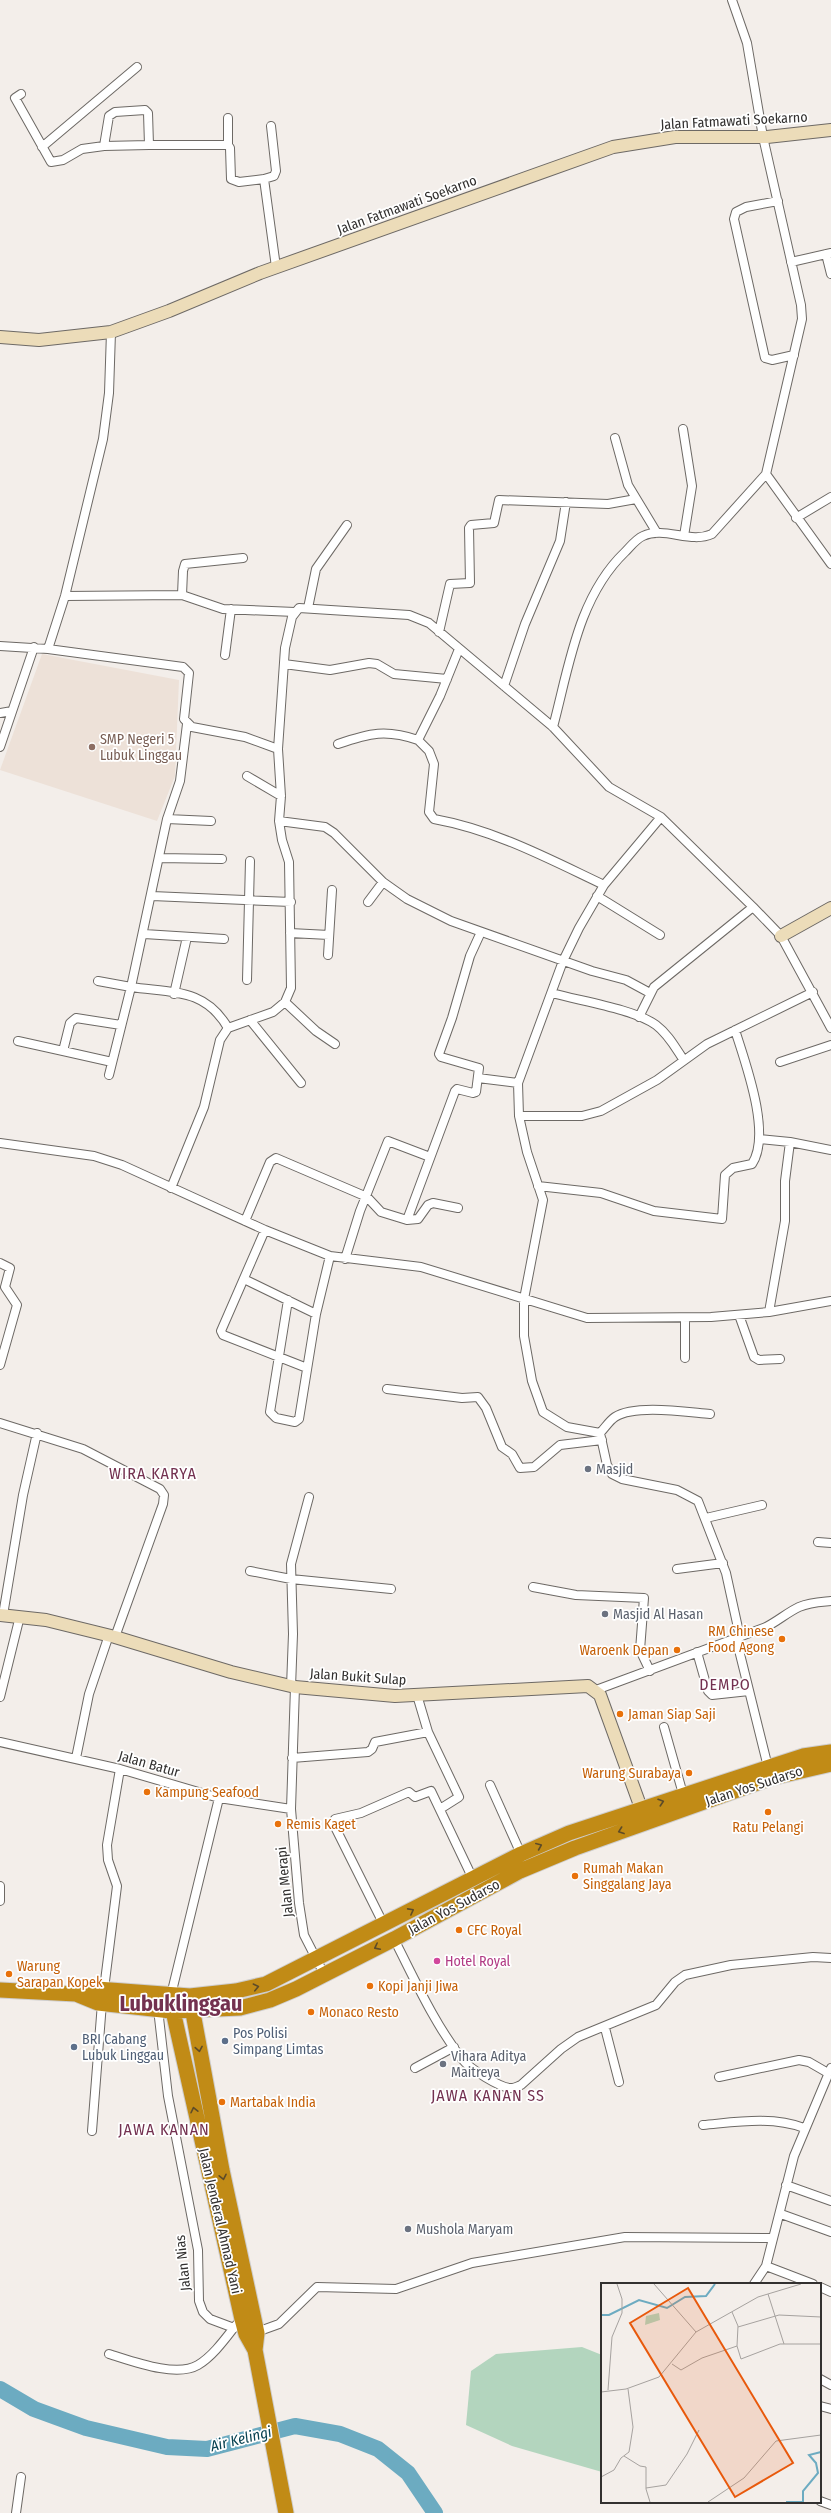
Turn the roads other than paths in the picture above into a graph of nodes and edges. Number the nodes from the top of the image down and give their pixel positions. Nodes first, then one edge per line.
1 (732, 0) edge
2 (137, 67) dead end
3 (21, 94) dead end
4 (228, 118) dead end
5 (271, 126) dead end
6 (831, 130) edge
7 (763, 137) junction
8 (149, 145) junction
9 (228, 145) junction
10 (104, 146) junction
11 (42, 147) junction
12 (264, 179) junction
13 (778, 201) junction
14 (828, 254) edge
15 (791, 262) junction
16 (276, 267) junction
17 (831, 274) edge
18 (111, 332) junction
19 (0, 337) edge
20 (794, 355) junction
21 (683, 428) dead end
22 (615, 438) dead end
23 (766, 474) junction
24 (831, 497) edge
25 (636, 499) junction
26 (566, 502) junction
27 (796, 518) junction
28 (347, 525) dead end
29 (657, 532) junction
30 (684, 536) junction
31 (243, 558) dead end
32 (831, 564) edge
33 (182, 595) junction
34 (66, 596) junction
35 (308, 608) junction
36 (231, 609) junction
37 (295, 612) junction
38 (439, 632) junction
39 (0, 646) edge
40 (34, 647) junction
41 (48, 649) junction
42 (459, 649) junction
43 (225, 654) dead end
44 (284, 664) junction
45 (447, 679) junction
46 (504, 686) junction
47 (12, 711) junction
48 (0, 713) edge
49 (187, 724) junction
50 (553, 727) junction
51 (418, 740) junction
52 (338, 744) dead end
53 (0, 748) edge
54 (278, 749) junction
55 (247, 776) dead end
56 (281, 796) junction
57 (661, 817) junction
58 (167, 819) junction
59 (211, 821) dead end
60 (279, 822) junction
61 (159, 858) junction
62 (222, 859) dead end
63 (250, 861) dead end
64 (383, 882) junction
65 (604, 885) junction
66 (332, 890) dead end
67 (152, 896) junction
68 (597, 896) junction
69 (249, 900) junction
70 (291, 902) junction
71 (368, 902) dead end
72 (753, 907) junction
73 (831, 908) edge
74 (481, 932) junction
75 (290, 933) junction
76 (144, 934) junction
77 (329, 935) junction
78 (660, 935) dead end
79 (781, 936) junction
80 (187, 938) junction
81 (224, 939) dead end
82 (328, 955) dead end
83 (563, 961) junction
84 (247, 980) dead end
85 (98, 981) dead end
86 (131, 987) junction
87 (813, 992) junction
88 (552, 993) junction
89 (650, 993) junction
90 (174, 994) junction
91 (285, 1002) junction
92 (828, 1014) edge
93 (639, 1016) junction
94 (250, 1020) junction
95 (121, 1025) junction
96 (228, 1028) junction
97 (831, 1028) edge
98 (735, 1030) junction
99 (18, 1041) dead end
100 (335, 1044) dead end
101 (831, 1045) edge
102 (63, 1051) junction
103 (683, 1059) junction
104 (112, 1062) junction
105 (780, 1062) dead end
106 (109, 1075) dead end
107 (478, 1078) junction
108 (301, 1083) dead end
109 (518, 1083) junction
110 (520, 1116) junction
111 (759, 1139) junction
112 (790, 1142) junction
113 (0, 1143) edge
114 (831, 1150) edge
115 (430, 1156) junction
116 (538, 1186) junction
117 (171, 1188) junction
118 (367, 1197) junction
119 (458, 1208) dead end
120 (407, 1220) junction
121 (245, 1221) junction
122 (265, 1230) junction
123 (330, 1256) junction
124 (345, 1259) junction
125 (0, 1263) edge
126 (244, 1279) junction
127 (524, 1299) junction
128 (288, 1300) junction
129 (831, 1301) edge
130 (769, 1312) junction
131 (316, 1314) junction
132 (739, 1315) junction
133 (685, 1318) junction
134 (279, 1357) junction
135 (685, 1358) dead end
136 (780, 1359) dead end
137 (0, 1365) edge
138 (307, 1368) junction
139 (387, 1389) dead end
140 (710, 1414) dead end
141 (0, 1423) edge
142 (37, 1433) junction
143 (602, 1439) junction
144 (309, 1497) dead end
145 (762, 1505) dead end
146 (706, 1518) junction
147 (818, 1542) dead end
148 (831, 1543) edge
149 (723, 1563) junction
150 (677, 1569) dead end
151 (250, 1571) dead end
152 (291, 1579) junction
153 (534, 1587) dead end
154 (391, 1589) dead end
155 (831, 1601) edge
156 (2, 1615) edge
157 (20, 1616) junction
158 (112, 1636) junction
159 (738, 1637) junction
160 (697, 1652) junction
161 (650, 1670) junction
162 (293, 1687) junction
163 (596, 1690) junction
164 (749, 1691) junction
165 (418, 1695) junction
166 (0, 1697) edge
167 (664, 1727) dead end
168 (428, 1732) junction
169 (0, 1742) edge
170 (831, 1752) edge
171 (76, 1758) junction
172 (292, 1758) junction
173 (831, 1764) edge
174 (768, 1766) junction
175 (120, 1769) junction
176 (490, 1785) dead end
177 (683, 1794) junction
178 (219, 1798) junction
179 (440, 1808) junction
180 (641, 1808) junction
181 (291, 1809) junction
182 (645, 1823) junction
183 (521, 1854) junction
184 (473, 1879) junction
185 (0, 1886) edge
186 (0, 1901) edge
187 (384, 1925) junction
188 (394, 1939) junction
189 (831, 1958) edge
190 (315, 1960) junction
191 (324, 1974) junction
192 (0, 1990) edge
193 (171, 1995) junction
194 (103, 1996) junction
195 (191, 2004) junction
196 (165, 2010) junction
197 (605, 2028) junction
198 (454, 2047) junction
199 (415, 2068) dead end
200 (830, 2071) edge
201 (719, 2077) dead end
202 (618, 2082) dead end
203 (703, 2125) dead end
204 (804, 2128) junction
205 (92, 2131) dead end
206 (786, 2185) junction
207 (831, 2201) edge
208 (780, 2214) junction
209 (831, 2232) edge
210 (773, 2238) junction
211 (766, 2266) junction
212 (755, 2283) edge
213 (810, 2283) edge
214 (821, 2287) edge
215 (831, 2292) edge
216 (245, 2328) junction
217 (109, 2354) dead end
218 (821, 2380) edge
219 (831, 2385) edge
220 (821, 2406) edge
221 (831, 2409) edge
222 (20, 2477) dead end
223 (821, 2501) edge
224 (831, 2505) edge
225 (16, 2513) edge
226 (286, 2513) edge

1 - 7 street
2 - 11 street
3 - 11 street
4 - 9 street
5 - 12 street
6 - 7 main road, Jalan Fatmawati Soekarno
7 - 13 street
7 - 16 main road, Jalan Fatmawati Soekarno
8 - 9 street
8 - 10 street
8 - 10 street
9 - 12 street
10 - 11 street
12 - 16 street
13 - 15 street
13 - 20 street
14 - 15 street
14 - 17 street
15 - 20 street
16 - 18 main road, Jalan Fatmawati Soekarno
18 - 19 main road, Jalan Fatmawati Soekarno
18 - 34 street
20 - 23 street
21 - 30 street
22 - 25 street
23 - 27 street
23 - 30 street
24 - 27 street
25 - 26 street
25 - 29 street
26 - 38 street
26 - 46 street
27 - 32 street
28 - 35 street
29 - 30 street
29 - 50 street
31 - 33 street
33 - 34 street
33 - 36 street
34 - 41 street
35 - 37 street
35 - 38 street
36 - 37 street
36 - 43 street
37 - 44 street
38 - 42 street
39 - 40 street
40 - 41 street
40 - 47 street
41 - 49 street
42 - 45 street
42 - 46 street
44 - 45 street
44 - 54 street
45 - 51 street
46 - 50 street
47 - 48 street
47 - 53 street
49 - 54 street
49 - 58 street
50 - 57 street
51 - 52 street
51 - 65 street
54 - 56 street
55 - 56 street
56 - 60 street
57 - 65 street
57 - 72 street
58 - 59 street
58 - 61 street
60 - 64 street
60 - 70 street
61 - 62 street
61 - 67 street
63 - 69 street
64 - 71 street
64 - 74 street
65 - 68 street
66 - 77 street
67 - 69 street
67 - 76 street
68 - 78 street
68 - 83 street
69 - 70 street
69 - 84 street
70 - 75 street
72 - 79 street
72 - 89 street
73 - 79 main road
74 - 83 street
74 - 107 street
75 - 77 street
75 - 91 street
76 - 80 street
76 - 86 street
77 - 82 street
79 - 87 street
80 - 81 street
80 - 90 street
83 - 88 street
83 - 89 street
85 - 86 street
86 - 90 street
86 - 95 street
87 - 92 street
87 - 98 street
88 - 93 street
88 - 109 street
89 - 93 street
90 - 96 street
91 - 94 street
91 - 100 street
92 - 97 street
93 - 103 street
94 - 96 street
94 - 108 street
95 - 102 street
95 - 104 street
96 - 117 street
98 - 103 street
98 - 111 street
99 - 102 street
101 - 105 street
102 - 104 street
103 - 110 street
104 - 106 street
107 - 109 street
107 - 115 street
109 - 110 street
110 - 116 street
111 - 112 street
111 - 116 street
112 - 114 street
112 - 130 street
113 - 117 street
115 - 118 street
115 - 120 street
116 - 127 street
117 - 121 street
118 - 120 street
118 - 121 street
118 - 124 street
119 - 120 street
121 - 122 street
122 - 123 street
122 - 126 street
123 - 124 street
123 - 131 street
124 - 127 street
125 - 137 street
126 - 128 street
126 - 134 street
127 - 133 street
127 - 143 street
128 - 131 street
128 - 134 street
129 - 130 street
130 - 132 street
131 - 138 street
132 - 133 street
132 - 136 street
133 - 135 street
134 - 138 street
134 - 138 street
139 - 143 street
140 - 143 street
141 - 142 street
142 - 156 street
142 - 158 street
143 - 146 street
144 - 152 street, Jalan Merapi
145 - 146 street
146 - 149 street
147 - 148 street
149 - 150 street
149 - 159 street
151 - 152 street
152 - 154 street
152 - 162 street, Jalan Merapi
153 - 161 street
155 - 159 street
156 - 157 main road, Jalan Bukit Sulap
157 - 158 main road, Jalan Bukit Sulap
157 - 166 street
158 - 162 main road, Jalan Bukit Sulap
158 - 171 street
159 - 160 street
159 - 164 street
160 - 161 street
160 - 164 street
161 - 163 street
162 - 165 main road, Jalan Bukit Sulap
162 - 172 street, Jalan Merapi
163 - 165 main road, Jalan Bukit Sulap
163 - 180 main road
164 - 174 street
165 - 168 street
167 - 177 street
168 - 172 street
168 - 179 street
169 - 171 street, Jalan Batur
170 - 174 highway, Jalan Yos Sudarso
171 - 175 street, Jalan Batur
172 - 181 street, Jalan Merapi
173 - 182 highway, Jalan Yos Sudarso
174 - 177 highway, Jalan Yos Sudarso
175 - 178 street, Jalan Batur
175 - 194 street
176 - 183 street
180 -> 177 highway, Jalan Yos Sudarso
178 - 181 street, Jalan Batur
178 - 193 street
179 - 184 street
179 - 187 street
180 - 182 highway
183 -> 180 highway, Jalan Yos Sudarso
181 - 190 street, Jalan Merapi
182 -> 188 highway, Jalan Yos Sudarso
183 - 184 highway, Jalan Yos Sudarso
187 -> 184 highway, Jalan Yos Sudarso
185 - 186 street
187 - 190 highway, Jalan Yos Sudarso
188 -> 191 highway, Jalan Yos Sudarso
188 - 198 street
189 - 197 street
190 - 191 street, Jalan Merapi
195 -> 190 highway, Jalan Yos Sudarso
191 - 195 highway, Jalan Yos Sudarso
192 - 194 highway, Jalan Yos Sudarso
193 - 194 highway, Jalan Yos Sudarso
193 - 195 highway, Jalan Yos Sudarso
193 - 196 highway, Jalan Jenderal Ahmad Yani
194 - 196 highway, Jalan Yos Sudarso
194 - 205 street
195 - 196 highway, Jalan Yos Sudarso
195 -> 216 highway, Jalan Jenderal Ahmad Yani
216 -> 196 highway, Jalan Jenderal Ahmad Yani
196 - 216 street, Jalan Nias
197 - 198 street
197 - 202 street
198 - 199 street
200 - 201 street
200 - 204 street
203 - 204 street
204 - 206 street
206 - 207 street
206 - 208 street
208 - 209 street
208 - 210 street
210 - 211 street
210 - 216 street
211 - 212 street
211 - 213 street
214 - 215 street
216 - 217 street
216 - 226 highway, Jalan Jenderal Ahmad Yani
218 - 219 street
220 - 221 street
222 - 225 street
223 - 224 street

